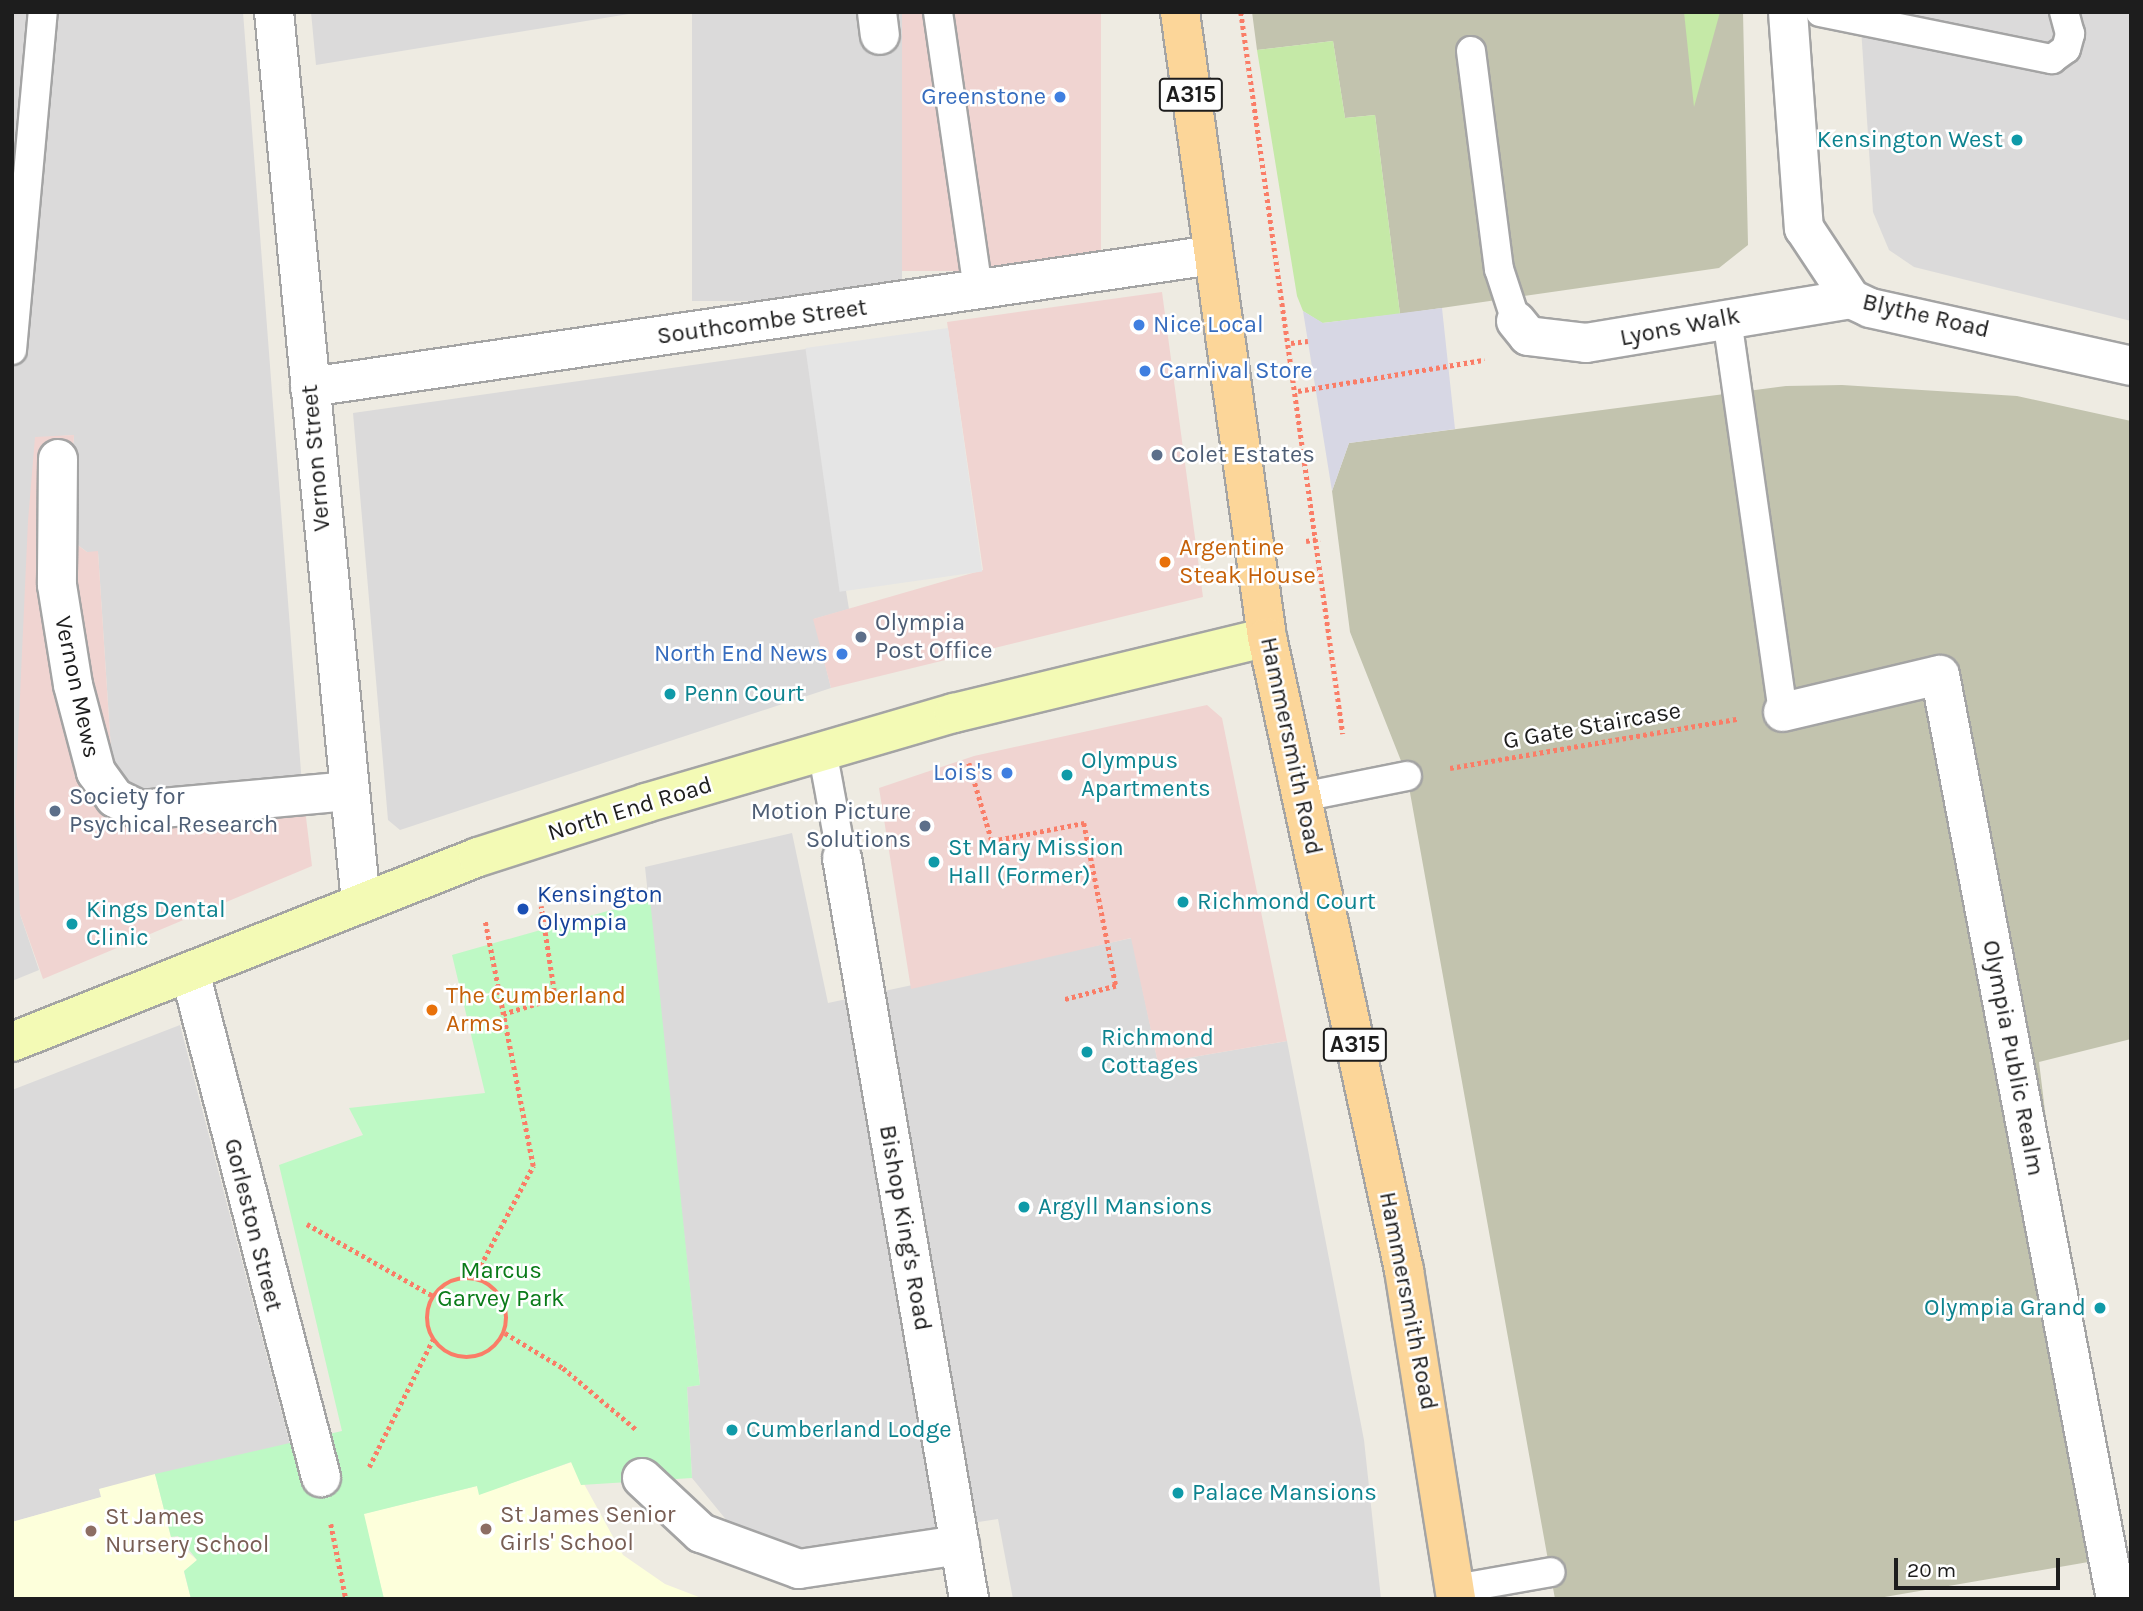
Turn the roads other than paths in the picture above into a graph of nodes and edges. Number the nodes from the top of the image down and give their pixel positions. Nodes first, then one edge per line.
1 (43, 12) edge
2 (274, 12) edge
3 (938, 12) edge
4 (1180, 12) edge
5 (1788, 12) edge
6 (1820, 12) edge
7 (2064, 12) edge
8 (1471, 51) dead end
9 (1213, 255) junction
10 (978, 290) junction
11 (1851, 299) junction
12 (1727, 319) junction
13 (1516, 321) joint
14 (12, 350) edge
15 (2131, 366) edge
16 (310, 387) junction
17 (58, 459) dead end
18 (1267, 637) junction
19 (1783, 712) joint
20 (822, 750) junction
21 (1407, 776) road end
22 (348, 790) junction
23 (1302, 797) junction
24 (842, 858) joint
25 (361, 903) junction
26 (190, 972) junction
27 (12, 1042) edge
28 (321, 1477) road end
29 (642, 1478) road end
30 (960, 1545) junction
31 (1552, 1572) dead end
32 (1456, 1594) edge
33 (969, 1599) edge
34 (2116, 1599) edge

1 - 14 lane
2 - 16 street, Vernon Street
3 - 10 lane
4 - 9 main road, Hammersmith Road / A315
5 - 11 street, Blythe Road
6 - 7 lane
8 - 13 lane
9 - 10 street, Southcombe Street
9 - 18 main road, Hammersmith Road / A315
10 - 16 street, Southcombe Street
11 - 12 street, Lyons Walk
11 - 15 street, Blythe Road
12 - 13 street, Lyons Walk
12 - 19 lane
16 - 22 street, Vernon Street
17 - 22 street, Vernon Mews
18 - 20 main road, North End Road
18 - 23 main road, Hammersmith Road / A315
19 - 34 street, Olympia Public Realm
20 - 24 lane
20 - 25 main road, North End Road
21 - 23 lane
22 - 25 street, Vernon Street
23 - 32 main road, Hammersmith Road / A315
24 - 30 street, Bishop King's Road
25 - 26 main road, North End Road
26 - 27 main road, North End Road
26 - 28 street, Gorleston Street
29 - 30 street
30 - 33 street, Bishop King's Road
31 - 32 lane

